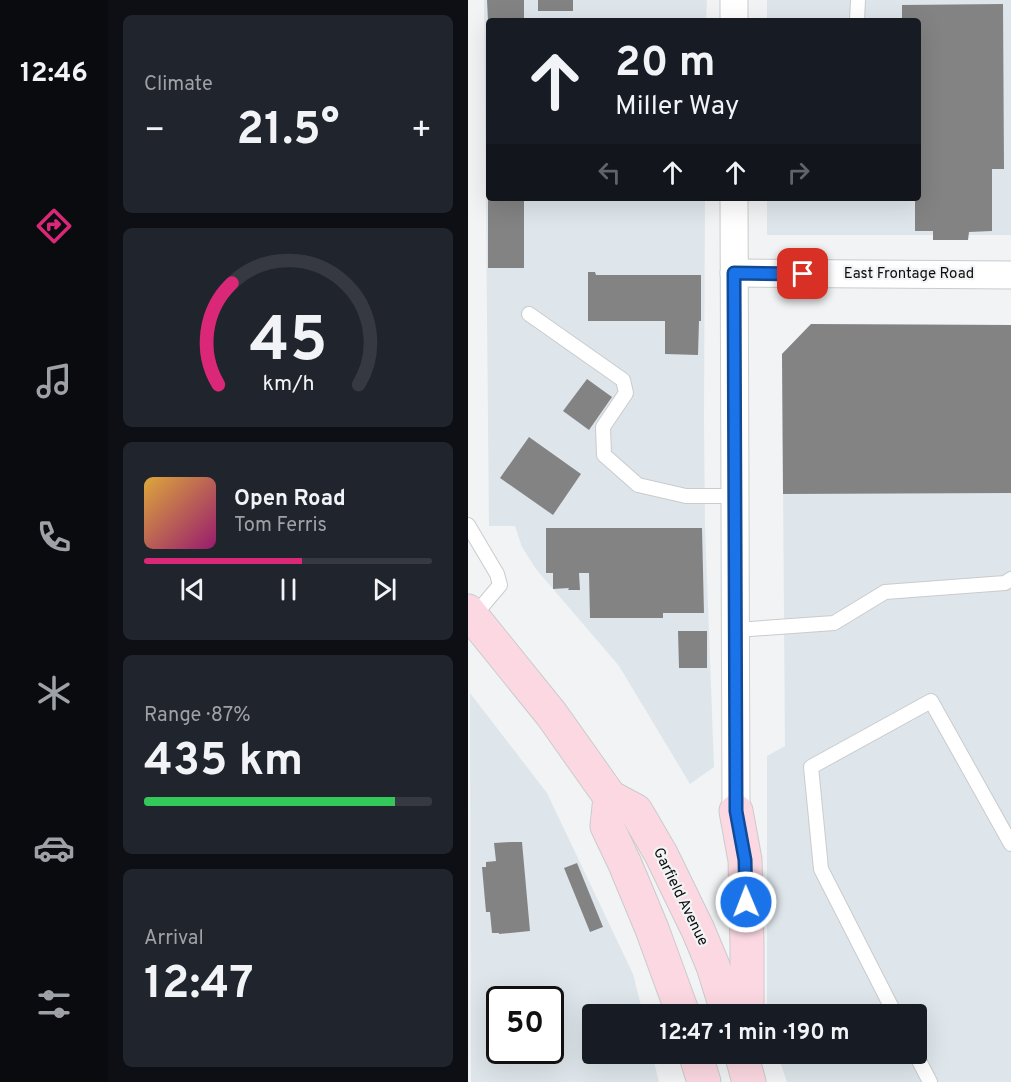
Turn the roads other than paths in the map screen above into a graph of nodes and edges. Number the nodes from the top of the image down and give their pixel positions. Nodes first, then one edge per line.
1 (734, 0) edge
2 (858, 0) edge
3 (734, 18) edge
4 (857, 18) edge
5 (734, 201) edge
6 (734, 273) junction
7 (1011, 275) edge
8 (529, 314) dead end
9 (735, 496) junction
10 (468, 525) edge
11 (1011, 579) edge
12 (470, 614) edge
13 (736, 630) junction
14 (610, 797) junction
15 (736, 811) joint
16 (1011, 844) edge
17 (678, 1004) edge
18 (725, 1004) edge
19 (747, 1004) edge
20 (890, 1004) edge
21 (698, 1064) edge
22 (921, 1064) edge
23 (704, 1082) edge
24 (930, 1082) edge

1 - 3 street
2 - 4 lane
5 - 6 street
6 - 7 street, East Frontage Road
6 - 9 street
8 - 9 lane
9 - 13 street
10 - 12 lane
11 - 13 lane
12 - 14 main road, Garfield Avenue
13 - 15 street
14 - 17 main road
14 - 18 main road, Garfield Avenue
15 - 19 main road
16 - 20 lane
21 - 23 main road
22 - 24 lane

